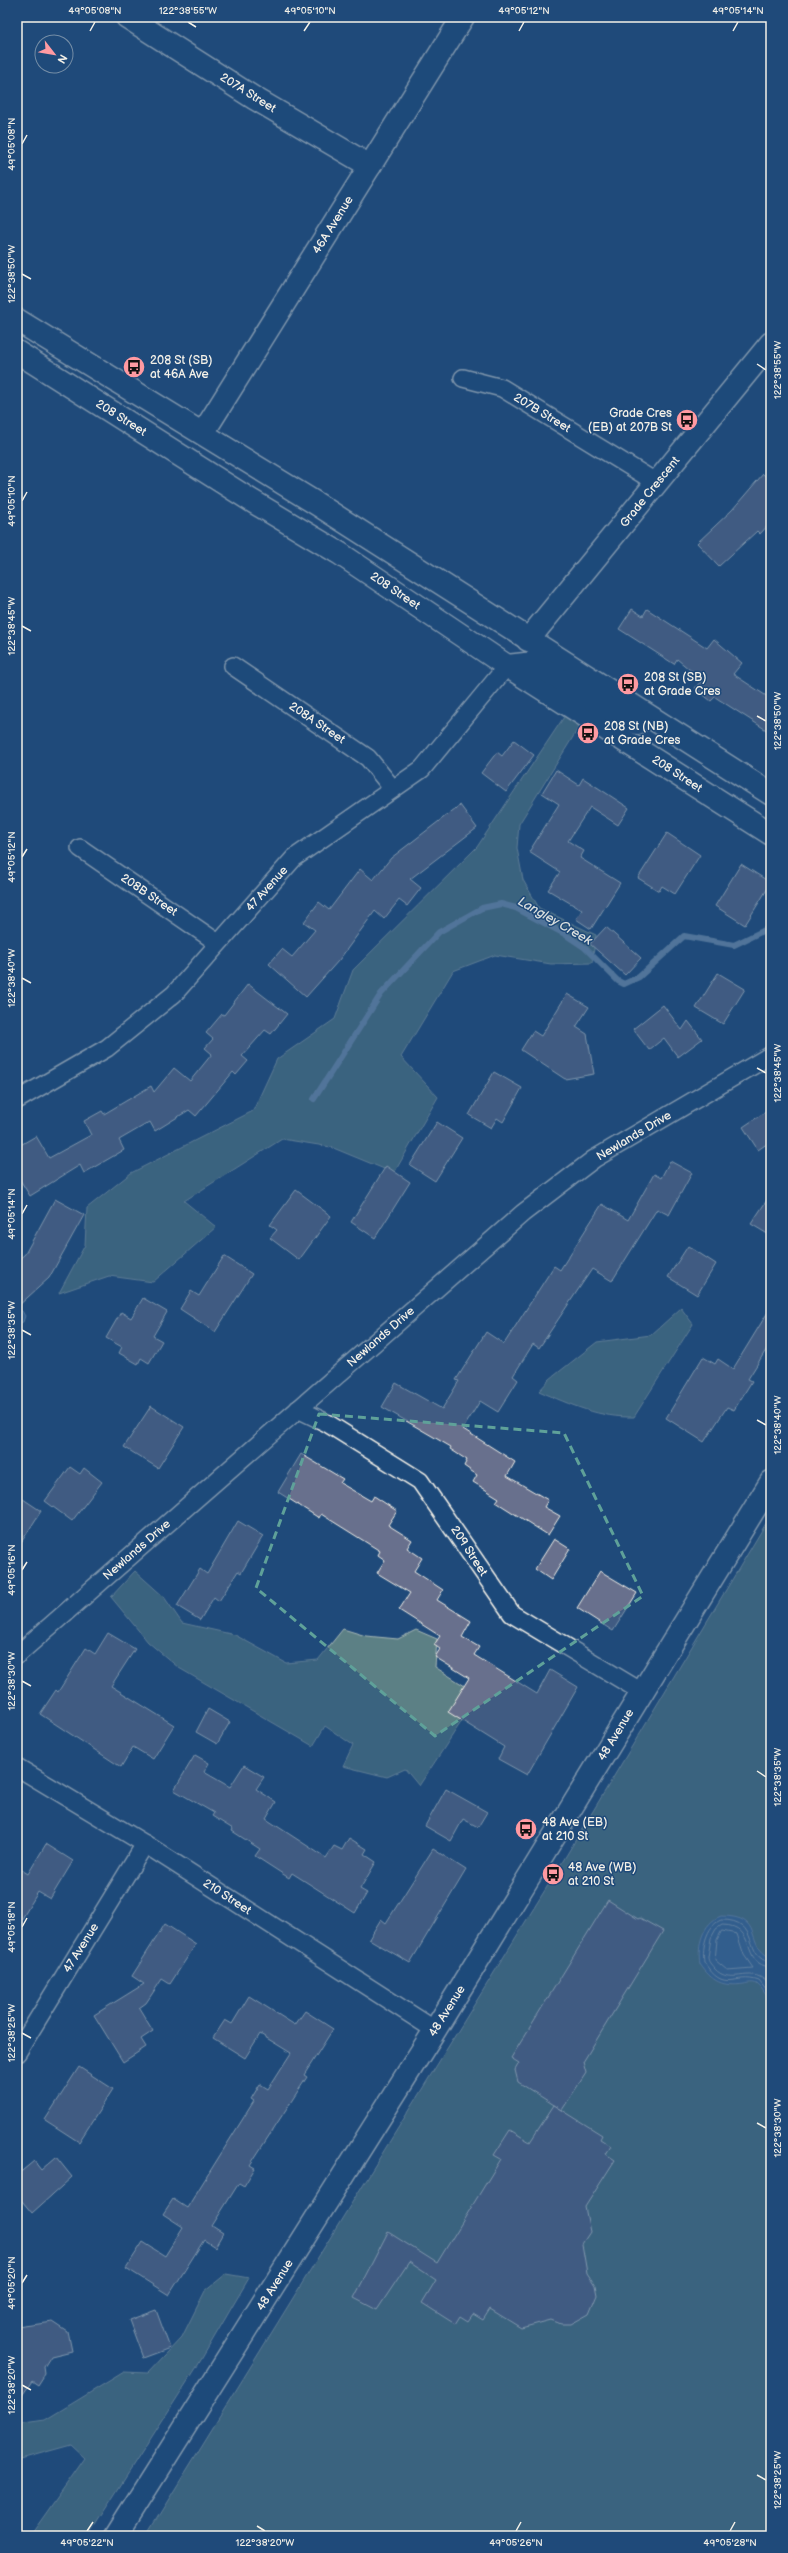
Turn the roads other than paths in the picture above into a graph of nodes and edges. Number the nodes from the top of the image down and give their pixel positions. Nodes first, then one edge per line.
1 (128, 17) edge
2 (462, 17) edge
3 (370, 166) junction
4 (17, 320) edge
5 (771, 343) edge
6 (17, 352) edge
7 (464, 378) dead end
8 (203, 433) junction
9 (657, 483) junction
10 (252, 501) junction
11 (338, 553) junction
12 (528, 640) junction
13 (233, 666) dead end
14 (506, 666) junction
15 (732, 769) junction
16 (392, 789) junction
17 (771, 794) edge
18 (771, 834) edge
19 (80, 848) dead end
20 (218, 943) junction
21 (771, 1054) edge
22 (17, 1100) edge
23 (298, 1409) junction
24 (771, 1482) edge
25 (17, 1655) edge
26 (642, 1692) junction
27 (17, 1767) edge
28 (145, 1844) junction
29 (435, 2030) junction
30 (17, 2053) edge
31 (116, 2536) edge

1 - 3 main road, 207A Street
2 - 3 main road, 46A Avenue
3 - 8 main road, 46A Avenue
4 - 8 main road
5 - 9 main road, Grade Crescent
6 - 10 main road, 208 Street
7 - 9 street, 207B Street
8 - 10 main road
8 - 12 main road
9 - 12 main road, Grade Crescent
10 - 11 main road, 208 Street
11 - 12 main road
11 - 14 main road, 208 Street
12 - 15 main road
13 - 16 street, 208A Street
14 - 15 main road
14 - 16 street, 47 Avenue
14 - 18 main road, 208 Street
15 - 17 main road
16 - 20 street, 47 Avenue
19 - 20 street, 208B Street
20 - 22 street, 47 Avenue
21 - 23 street, Newlands Drive
23 - 25 street, Newlands Drive
23 - 26 street, 209 Street
24 - 26 main road, 48 Avenue
26 - 29 main road, 48 Avenue
27 - 28 street, 210 Street
28 - 29 street, 210 Street
28 - 30 street, 47 Avenue
29 - 31 main road, 48 Avenue

